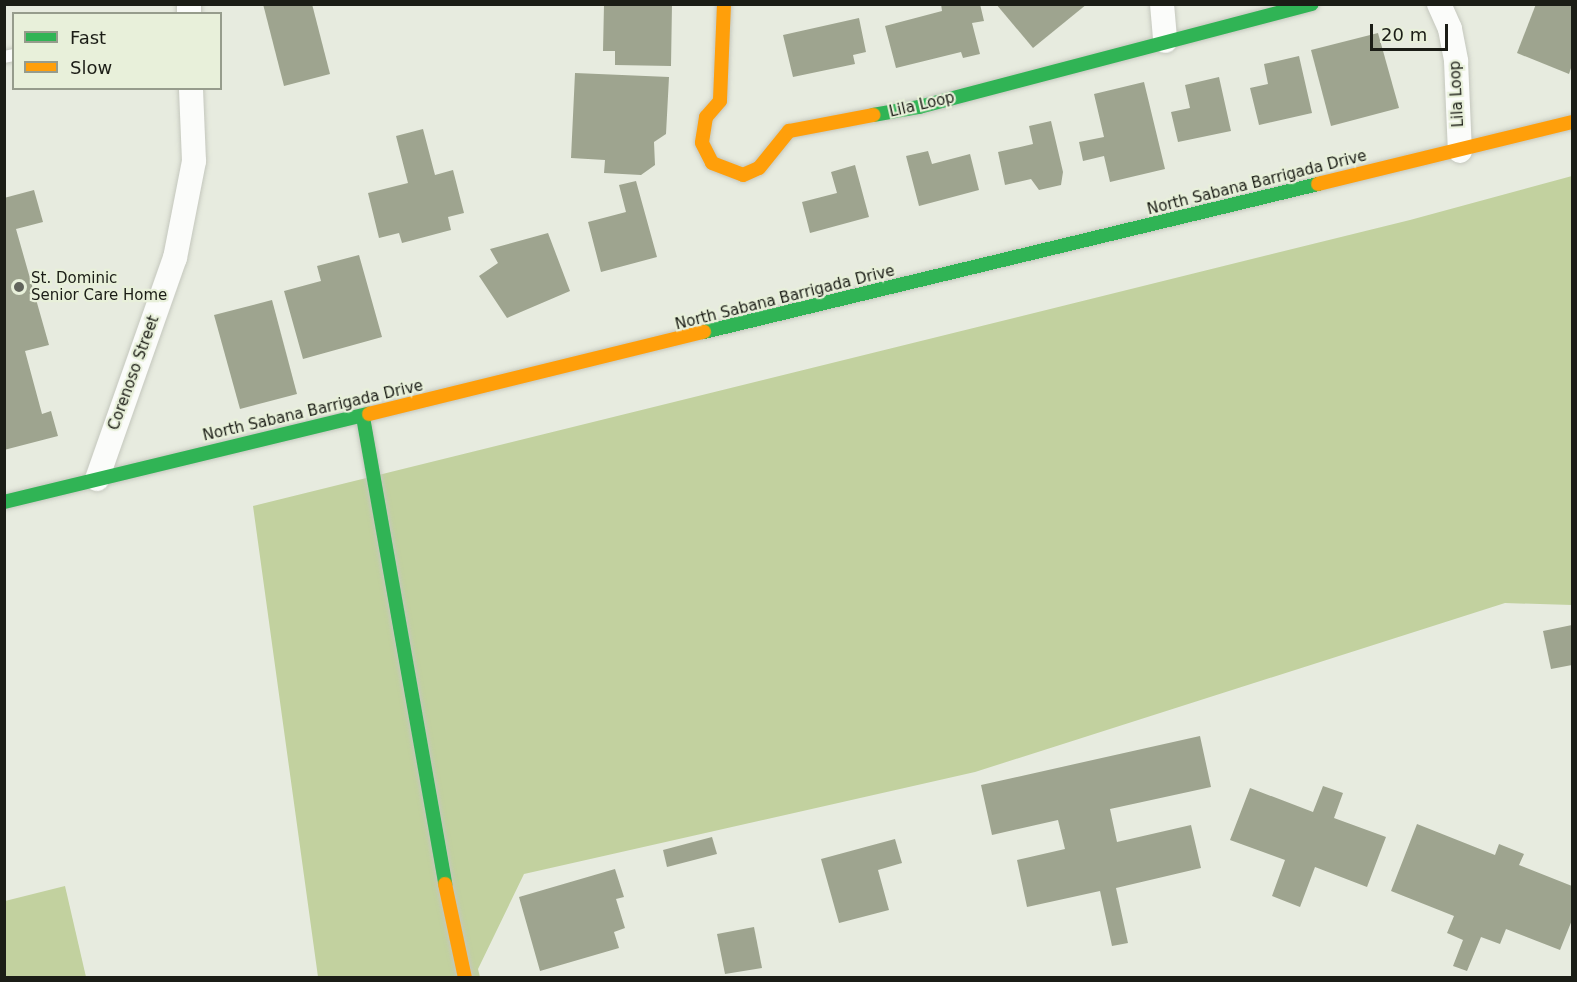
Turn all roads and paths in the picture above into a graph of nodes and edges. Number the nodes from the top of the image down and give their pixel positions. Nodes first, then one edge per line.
1 (724, 4) edge
2 (1162, 4) edge
3 (1312, 4) edge
4 (1439, 4) edge
5 (1459, 4) edge
6 (1164, 41) junction
7 (1456, 61) junction
8 (191, 90) edge
9 (1572, 122) edge
10 (1460, 151) junction
11 (363, 417) junction
12 (97, 479) junction
13 (4, 502) edge
14 (465, 978) edge

1 - 6 main road, Lila Loop
2 - 6 street
3 - 6 main road, Lila Loop
4 - 7 street, Lila Loop
5 - 7 street
7 - 10 street, Lila Loop
8 - 12 street, Corenoso Street
9 - 10 main road, North Sabana Barrigada Drive
10 - 11 main road, North Sabana Barrigada Drive
11 - 12 main road, North Sabana Barrigada Drive
11 - 14 main road
12 - 13 main road, North Sabana Barrigada Drive

